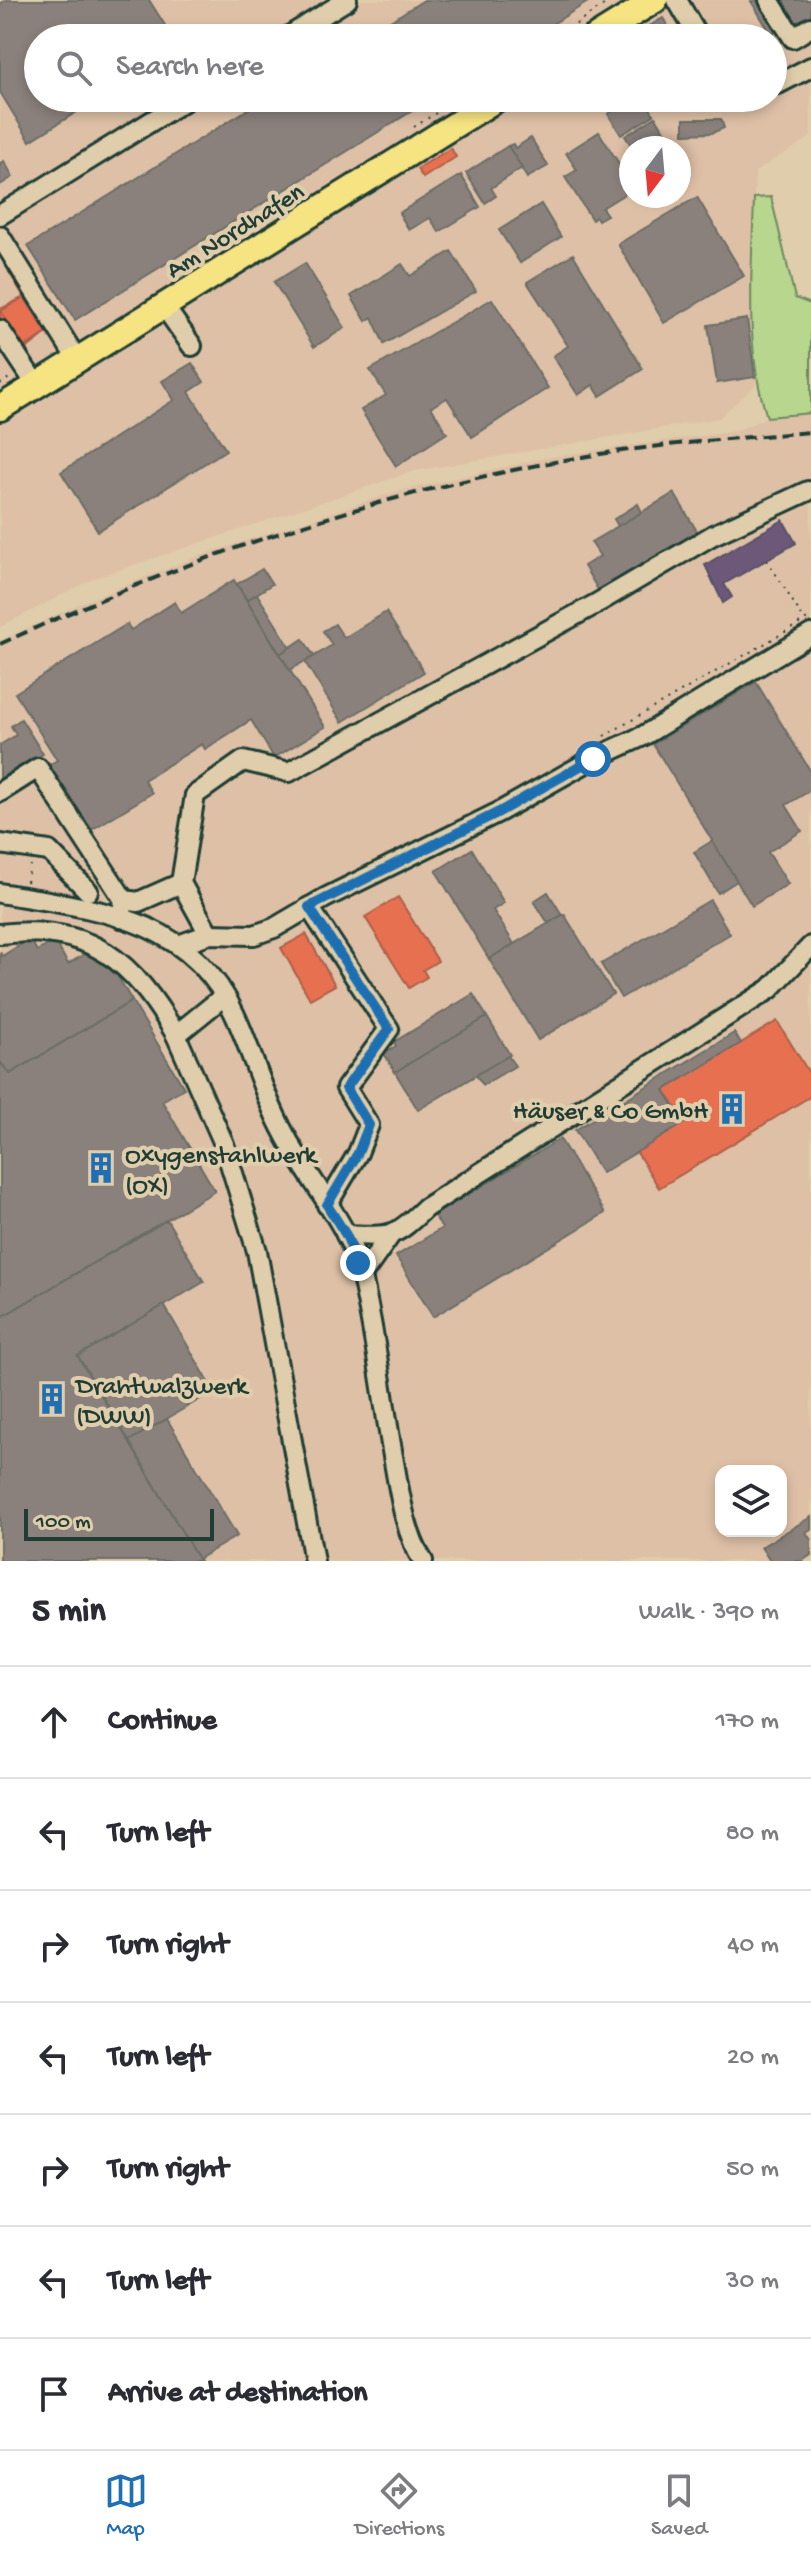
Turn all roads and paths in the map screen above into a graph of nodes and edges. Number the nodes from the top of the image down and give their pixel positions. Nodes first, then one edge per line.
1 (347, 0) edge
2 (611, 0) edge
3 (655, 0) edge
4 (677, 0) edge
5 (769, 0) edge
6 (308, 24) edge
7 (576, 24) edge
8 (616, 24) edge
9 (691, 24) edge
10 (784, 24) edge
11 (811, 27) edge
12 (787, 28) edge
13 (811, 67) edge
14 (787, 79) edge
15 (166, 112) edge
16 (476, 112) edge
17 (0, 215) edge
18 (0, 236) edge
19 (164, 306) junction
20 (0, 330) edge
21 (192, 346) dead end
22 (78, 361) junction
23 (37, 386) junction
24 (0, 408) edge
25 (808, 491) dead end
26 (767, 560) dead end
27 (811, 617) edge
28 (807, 626) edge
29 (601, 737) dead end
30 (0, 792) edge
31 (0, 844) edge
32 (106, 870) junction
33 (74, 873) junction
34 (181, 883) junction
35 (88, 891) dead end
36 (0, 893) edge
37 (309, 907) junction
38 (122, 909) junction
39 (0, 934) edge
40 (209, 934) junction
41 (181, 944) junction
42 (811, 946) edge
43 (224, 996) junction
44 (176, 1035) junction
45 (327, 1205) junction
46 (346, 1235) junction
47 (389, 1237) junction
48 (362, 1275) junction
49 (314, 1561) edge
50 (423, 1561) edge

1 - 6 lane
2 - 7 path
3 - 8 main road
4 - 9 lane
5 - 10 lane
11 - 12 lane
13 - 14 lane
15 - 17 lane
16 - 19 main road, Am Nordhafen
18 - 22 lane
19 - 21 lane
19 - 22 main road, Am Nordhafen
20 - 23 lane
22 - 23 main road, Am Nordhafen
23 - 24 main road, Am Nordhafen
25 - 34 lane
26 - 28 path
27 - 28 path
28 - 29 path
28 - 37 lane
30 - 32 lane
31 - 33 lane
32 - 33 lane
32 - 38 lane
33 - 35 lane
34 - 38 lane
34 - 40 lane
36 - 38 lane
37 - 40 lane
37 - 45 lane
38 - 41 lane
39 - 44 lane
40 - 41 lane
41 - 43 lane
42 - 47 lane
43 - 44 lane
43 - 45 lane
44 - 49 lane
45 - 46 lane
46 - 47 lane
46 - 48 lane
47 - 48 lane
48 - 50 lane

